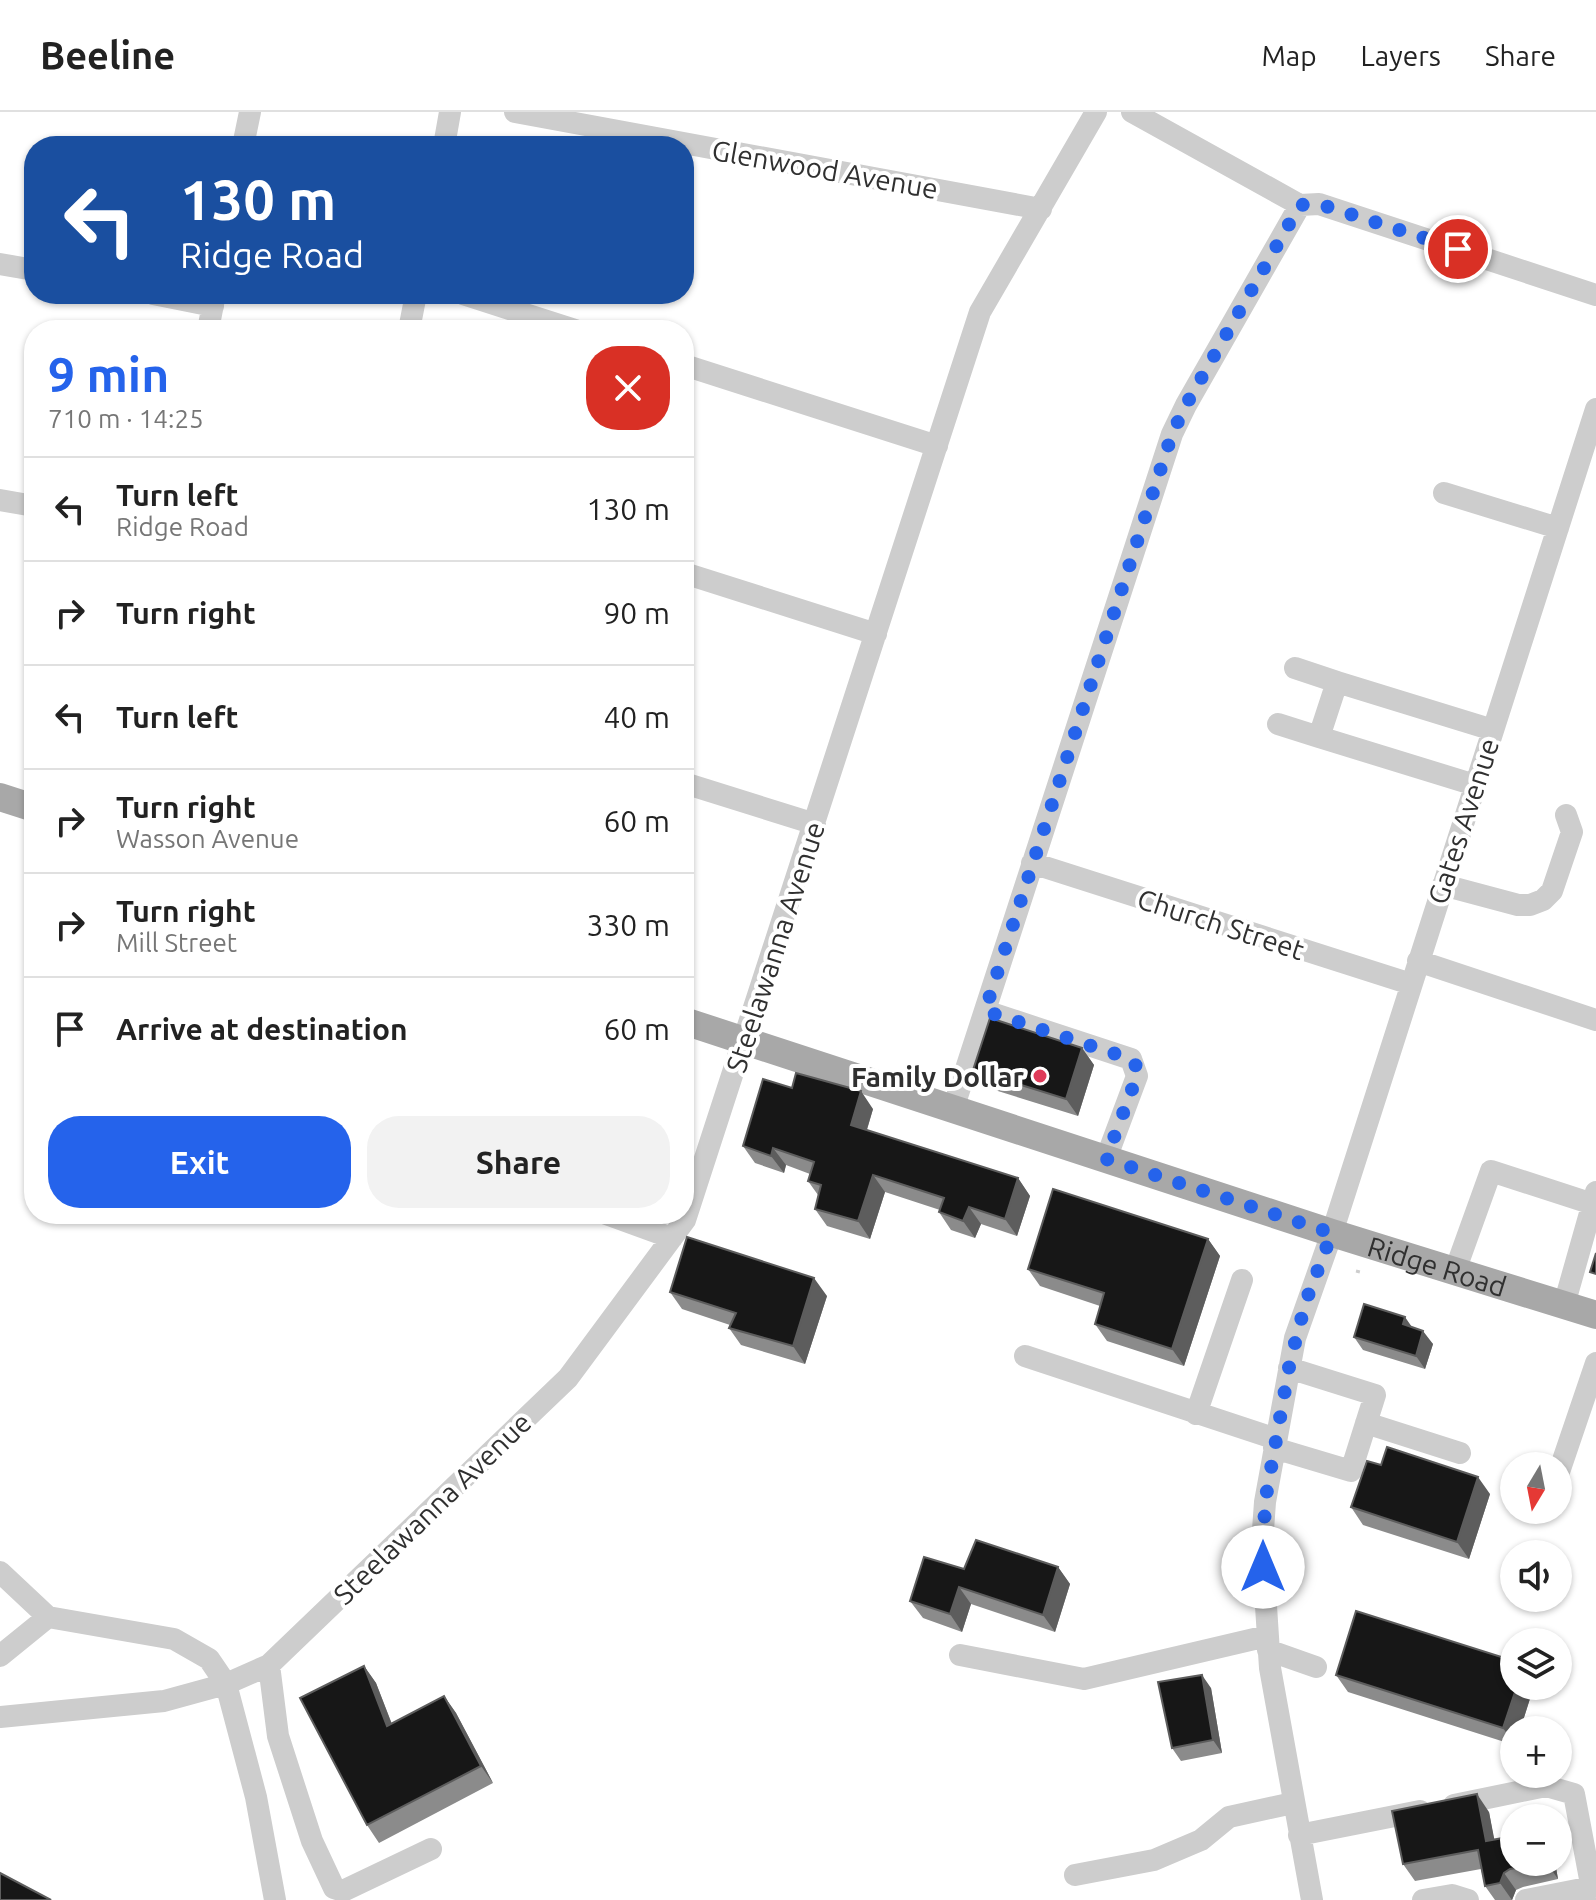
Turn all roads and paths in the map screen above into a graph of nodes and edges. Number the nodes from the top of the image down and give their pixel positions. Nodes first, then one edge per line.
1 (250, 112) edge
2 (450, 112) edge
3 (515, 112) edge
4 (1096, 112) edge
5 (1132, 112) edge
6 (245, 136) edge
7 (446, 136) edge
8 (645, 136) edge
9 (694, 145) edge
10 (1300, 205) junction
11 (1041, 209) junction
12 (0, 264) edge
13 (24, 268) edge
14 (1596, 295) edge
15 (494, 304) edge
16 (544, 320) edge
17 (694, 368) edge
18 (1596, 409) edge
19 (937, 446) junction
20 (1444, 493) dead end
21 (0, 500) edge
22 (24, 504) edge
23 (1558, 528) junction
24 (694, 576) edge
25 (876, 634) junction
26 (1295, 668) dead end
27 (1337, 682) junction
28 (1278, 724) dead end
29 (1493, 730) junction
30 (1319, 737) junction
31 (1475, 785) junction
32 (694, 786) edge
33 (0, 797) edge
34 (24, 805) edge
35 (1566, 815) dead end
36 (815, 824) junction
37 (1032, 863) junction
38 (1443, 885) junction
39 (1418, 961) junction
40 (1411, 984) junction
41 (985, 1011) junction
42 (1596, 1020) edge
43 (694, 1024) edge
44 (745, 1042) junction
45 (953, 1109) junction
46 (1106, 1159) junction
47 (694, 1193) edge
48 (1594, 1198) edge
49 (634, 1224) edge
50 (682, 1224) edge
51 (1332, 1233) junction
52 (672, 1238) junction
53 (1455, 1271) junction
54 (1242, 1280) dead end
55 (1564, 1305) junction
56 (1596, 1315) edge
57 (1025, 1356) dead end
58 (1596, 1363) edge
59 (1289, 1368) junction
60 (1196, 1414) junction
61 (1366, 1423) junction
62 (1275, 1444) junction
63 (1566, 1452) edge
64 (1460, 1453) dead end
65 (0, 1572) edge
66 (48, 1617) junction
67 (1268, 1643) junction
68 (960, 1655) dead end
69 (0, 1656) edge
70 (269, 1665) junction
71 (1316, 1667) dead end
72 (226, 1684) junction
73 (0, 1717) edge
74 (1293, 1803) junction
75 (1299, 1835) junction
76 (431, 1849) dead end
77 (1075, 1875) dead end
78 (1593, 1894) edge
79 (1308, 1899) edge
80 (275, 1900) edge
81 (1423, 1900) edge
82 (1468, 1900) edge
83 (1526, 1900) edge

1 - 6 street
2 - 7 street
3 - 8 street, Glenwood Avenue
4 - 11 street, Steelawanna Avenue
5 - 10 street
9 - 11 street, Glenwood Avenue
10 - 14 street
10 - 37 street
11 - 19 street, Steelawanna Avenue
12 - 13 street
15 - 16 street
17 - 19 street
18 - 23 street, Gates Avenue
19 - 25 street, Steelawanna Avenue
20 - 23 street
21 - 22 street
23 - 29 street, Gates Avenue
24 - 25 street
25 - 36 street, Steelawanna Avenue
26 - 27 street
27 - 29 street
27 - 30 street
28 - 30 street
29 - 31 street, Gates Avenue
30 - 31 street
31 - 38 street, Gates Avenue
32 - 36 street
33 - 34 main road
35 - 38 street
36 - 44 street, Steelawanna Avenue
37 - 40 street, Church Street
37 - 41 street
38 - 39 street, Gates Avenue
39 - 40 street, Gates Avenue
39 - 42 street
40 - 51 street, Gates Avenue
41 - 45 street
41 - 46 street
43 - 44 main road, Ridge Road
44 - 45 main road, Ridge Road
44 - 47 street, Steelawanna Avenue
45 - 46 main road, Ridge Road
46 - 51 main road, Ridge Road
48 - 53 street
48 - 55 street
49 - 52 street
50 - 52 street, Steelawanna Avenue
51 - 53 main road, Ridge Road
51 - 59 street, Gates Avenue
52 - 70 street, Steelawanna Avenue
53 - 55 main road, Ridge Road
54 - 60 street
55 - 56 main road, Ridge Road
57 - 60 street
58 - 63 street
59 - 61 street
59 - 62 street, Gates Avenue
60 - 62 street
61 - 62 street
61 - 64 street
62 - 67 street, Gates Avenue
65 - 66 street
66 - 69 street
66 - 72 street
67 - 68 street
67 - 71 street
67 - 74 street, Gates Avenue
70 - 72 street, Steelawanna Avenue
70 - 76 street
72 - 73 street, Steelawanna Avenue
72 - 80 street
74 - 75 street, Gates Avenue
74 - 77 street
75 - 78 street
75 - 79 street, Gates Avenue
78 - 83 street
81 - 82 street

